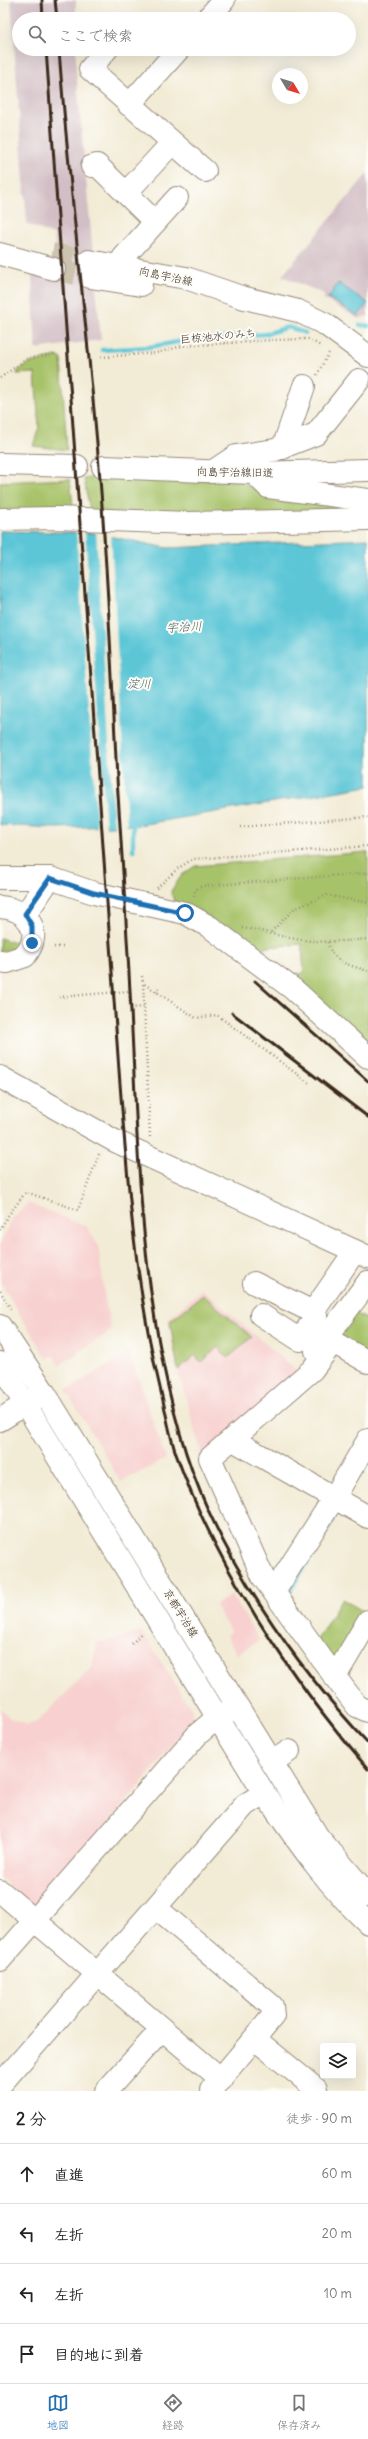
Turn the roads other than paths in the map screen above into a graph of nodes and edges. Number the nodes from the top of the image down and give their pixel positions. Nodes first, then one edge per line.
1 (224, 0) edge
2 (213, 12) edge
3 (101, 56) edge
4 (173, 56) edge
5 (129, 105) junction
6 (172, 143) junction
7 (92, 166) dead end
8 (205, 171) dead end
9 (126, 193) junction
10 (177, 198) dead end
11 (155, 222) junction
12 (0, 241) edge
13 (0, 254) edge
14 (123, 258) dead end
15 (89, 269) tunnel mouth
16 (368, 356) edge
17 (359, 380) dead end
18 (304, 386) road end
19 (283, 448) junction
20 (0, 464) edge
21 (77, 466) dead end
22 (103, 467) dead end
23 (368, 470) edge
24 (212, 472) junction
25 (254, 473) junction
26 (368, 500) edge
27 (0, 519) edge
28 (368, 519) edge
29 (0, 878) edge
30 (50, 878) junction
31 (0, 907) edge
32 (25, 914) junction
33 (0, 961) edge
34 (368, 1057) edge
35 (0, 1077) edge
36 (362, 1254) edge
37 (368, 1282) edge
38 (254, 1283) dead end
39 (312, 1312) junction
40 (261, 1315) dead end
41 (0, 1326) edge
42 (368, 1362) edge
43 (0, 1363) edge
44 (304, 1378) junction
45 (44, 1392) junction
46 (25, 1404) junction
47 (0, 1420) edge
48 (233, 1440) junction
49 (368, 1440) edge
50 (334, 1498) junction
51 (368, 1517) edge
52 (274, 1592) junction
53 (368, 1621) edge
54 (335, 1677) junction
55 (237, 1706) junction
56 (368, 1711) edge
57 (216, 1718) junction
58 (264, 1793) junction
59 (0, 1891) edge
60 (368, 1895) edge
61 (156, 1908) junction
62 (35, 1920) junction
63 (368, 1924) edge
64 (0, 1960) edge
65 (97, 1973) junction
66 (161, 2030) junction
67 (255, 2039) junction
68 (0, 2085) edge
69 (216, 2085) edge
70 (106, 2091) edge
71 (314, 2091) edge

1 - 2 street
3 - 5 street
4 - 5 street
5 - 6 street
6 - 8 street
6 - 9 street
7 - 9 street
9 - 11 street
10 - 11 street
11 - 14 street
12 - 13 street
15 - 16 street, 向島宇治線
17 - 19 street
18 - 19 street
19 - 24 street
20 - 21 street
22 - 24 street, 向島宇治線旧道
23 - 25 street, 向島宇治線旧道
24 - 25 street, 向島宇治線旧道
25 - 26 street
27 - 28 street
29 - 30 street
30 - 32 street
30 - 34 street
31 - 32 street
32 - 33 street
35 - 36 street
36 - 39 street
37 - 44 street
38 - 39 street
39 - 40 street
41 - 45 street, 京都宇治線
42 - 44 street
43 - 46 street, 京都宇治線
44 - 48 street
45 - 46 street
45 - 55 street, 京都宇治線
46 - 47 street
46 - 57 street, 京都宇治線
48 - 50 street
48 - 52 street
49 - 50 street
50 - 51 street
50 - 52 street
52 - 54 street
53 - 54 street
54 - 56 street
55 - 57 street
55 - 60 street, 京都宇治線
57 - 58 street, 京都宇治線
57 - 62 street
58 - 61 street
58 - 63 street, 京都宇治線
59 - 62 street
61 - 65 street
61 - 67 street
62 - 64 street
62 - 65 street
65 - 66 street
65 - 68 street
66 - 69 street
66 - 70 street
67 - 69 street
67 - 71 street

